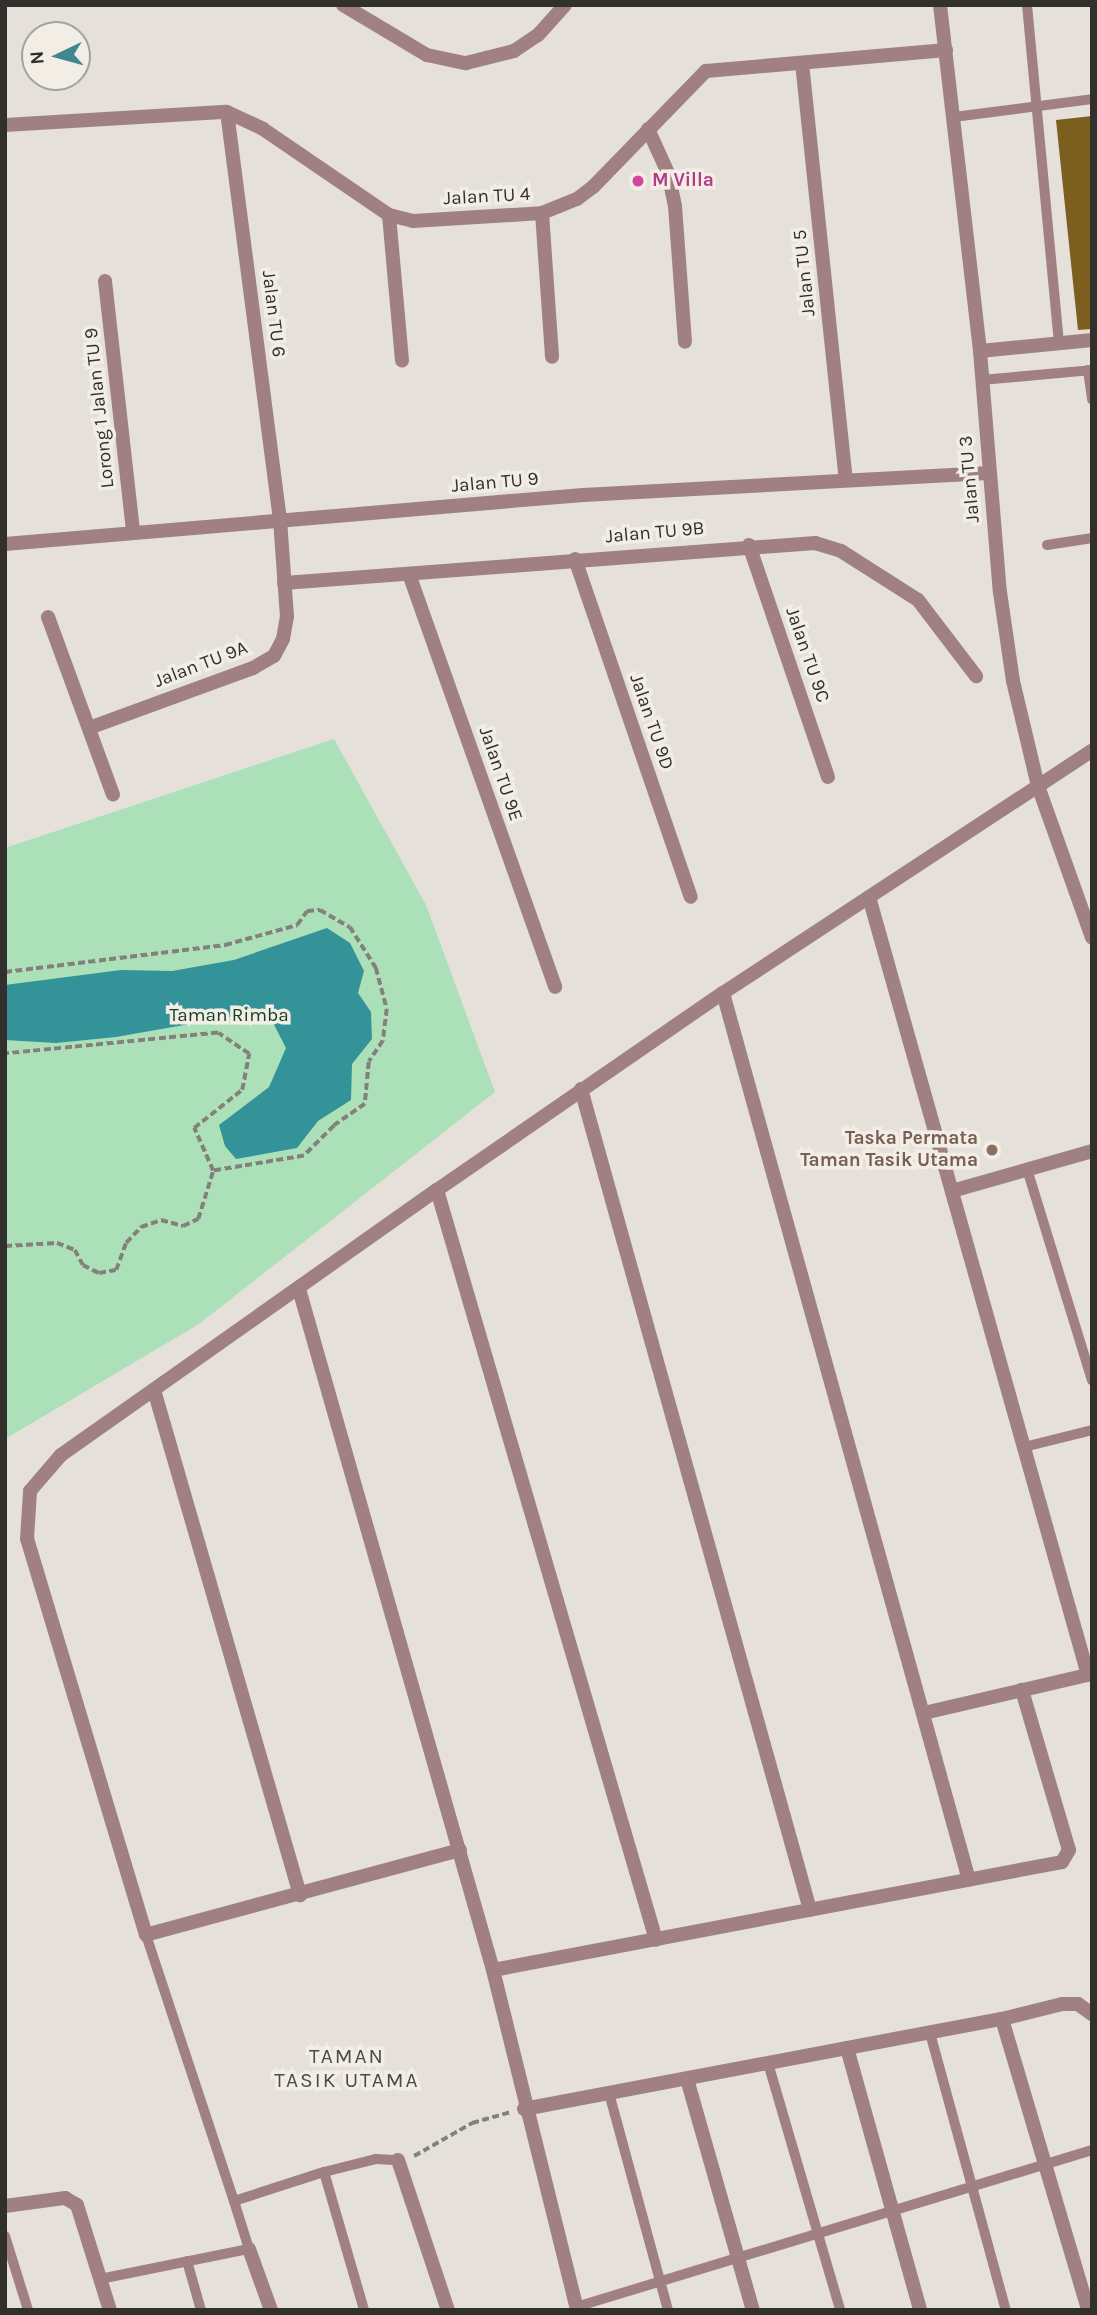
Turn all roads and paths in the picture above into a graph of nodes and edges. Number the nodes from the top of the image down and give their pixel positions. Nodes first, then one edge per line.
1 (343, 5) edge
2 (565, 5) edge
3 (940, 5) edge
4 (1027, 5) edge
5 (946, 50) junction
6 (802, 63) junction
7 (1092, 99) edge
8 (1040, 106) junction
9 (227, 112) junction
10 (954, 117) junction
11 (5, 125) edge
12 (648, 128) junction
13 (542, 213) junction
14 (389, 215) junction
15 (105, 281) dead end
16 (1092, 340) edge
17 (685, 342) dead end
18 (1059, 343) junction
19 (980, 351) junction
20 (552, 357) dead end
21 (402, 360) dead end
22 (1090, 370) edge
23 (981, 380) junction
24 (1092, 400) edge
25 (988, 473) junction
26 (846, 480) junction
27 (280, 520) junction
28 (134, 531) junction
29 (1092, 538) edge
30 (5, 544) edge
31 (749, 545) junction
32 (1047, 545) dead end
33 (575, 559) junction
34 (409, 574) junction
35 (284, 583) junction
36 (48, 617) dead end
37 (976, 676) dead end
38 (89, 728) junction
39 (1092, 751) edge
40 (828, 778) dead end
41 (1038, 786) junction
42 (113, 795) dead end
43 (691, 897) dead end
44 (869, 897) junction
45 (1092, 938) edge
46 (5, 972) edge
47 (555, 988) dead end
48 (723, 993) junction
49 (5, 1054) edge
50 (581, 1089) junction
51 (1092, 1151) edge
52 (1027, 1169) junction
53 (213, 1171) junction
54 (437, 1190) junction
55 (952, 1191) junction
56 (5, 1246) edge
57 (299, 1289) junction
58 (1092, 1380) edge
59 (154, 1390) junction
60 (1092, 1430) edge
61 (1024, 1447) junction
62 (1090, 1675) edge
63 (1022, 1690) junction
64 (924, 1713) junction
65 (460, 1850) junction
66 (969, 1880) junction
67 (300, 1895) junction
68 (810, 1910) junction
69 (146, 1935) junction
70 (656, 1940) junction
71 (493, 1970) junction
72 (1092, 2014) edge
73 (1002, 2019) junction
74 (930, 2033) junction
75 (847, 2048) junction
76 (768, 2063) junction
77 (687, 2078) junction
78 (609, 2093) junction
79 (524, 2109) junction
80 (1092, 2150) edge
81 (398, 2160) junction
82 (1045, 2164) junction
83 (324, 2172) junction
84 (972, 2186) junction
85 (234, 2201) junction
86 (5, 2206) edge
87 (892, 2210) junction
88 (816, 2234) junction
89 (5, 2236) edge
90 (249, 2249) junction
91 (738, 2258) junction
92 (187, 2262) junction
93 (100, 2279) junction
94 (661, 2281) junction
95 (577, 2308) edge
96 (28, 2310) edge
97 (110, 2310) edge
98 (201, 2310) edge
99 (271, 2310) edge
100 (365, 2310) edge
101 (448, 2310) edge
102 (668, 2310) edge
103 (753, 2310) edge
104 (840, 2310) edge
105 (920, 2310) edge
106 (1006, 2310) edge
107 (1088, 2310) edge

1 - 2 street
3 - 5 street, Jalan TU 3
4 - 8 lane
5 - 6 street, Jalan TU 4
5 - 10 street, Jalan TU 3
6 - 12 street, Jalan TU 4
6 - 26 street, Jalan TU 5
7 - 8 lane
8 - 10 lane
8 - 18 lane
9 - 11 street, Jalan TU 4
9 - 14 street, Jalan TU 4
9 - 27 street, Jalan TU 6
10 - 19 street, Jalan TU 3
12 - 13 street, Jalan TU 4
12 - 17 street
13 - 14 street, Jalan TU 4
13 - 20 street
14 - 21 street
15 - 28 street, Lorong 1 Jalan TU 9
16 - 18 street
18 - 19 street
19 - 23 street, Jalan TU 3
22 - 23 lane
22 - 24 lane
23 - 25 street, Jalan TU 3
25 - 26 street, Jalan TU 9
25 - 41 street, Jalan TU 3
26 - 27 street, Jalan TU 9
27 - 28 street, Jalan TU 9
27 - 35 street, Jalan TU 9A
28 - 30 street, Jalan TU 9
29 - 32 lane
31 - 33 street, Jalan TU 9B
31 - 37 street, Jalan TU 9B
31 - 40 street, Jalan TU 9C
33 - 34 street, Jalan TU 9B
33 - 43 street, Jalan TU 9D
34 - 35 street, Jalan TU 9B
34 - 47 street, Jalan TU 9E
35 - 38 street, Jalan TU 9A
36 - 38 street
38 - 42 street
39 - 41 street
41 - 44 street
41 - 45 street, Jalan TU 3
44 - 48 street
44 - 55 street
46 - 53 path
48 - 50 street
48 - 64 street
49 - 53 path
50 - 54 street
50 - 68 street
51 - 52 street
52 - 55 street
52 - 58 lane
53 - 56 path
54 - 57 street
54 - 70 street
55 - 61 street
57 - 59 street
57 - 65 street
59 - 67 street
59 - 69 street
60 - 61 lane
61 - 62 street
62 - 63 street
63 - 64 street
63 - 66 street
64 - 66 street
65 - 67 street
65 - 71 street
66 - 68 street
67 - 69 street
68 - 70 street
69 - 85 lane
70 - 71 street
71 - 79 street
72 - 73 street
73 - 74 street
73 - 82 street
74 - 75 street
74 - 84 lane
75 - 76 street
75 - 87 street
76 - 77 street
76 - 88 lane
77 - 78 street
77 - 91 street
78 - 79 street
78 - 94 lane
79 - 81 path
79 - 95 street
80 - 82 lane
81 - 83 lane
81 - 101 street
82 - 84 lane
82 - 107 street
83 - 85 lane
83 - 100 lane
84 - 87 lane
84 - 106 lane
85 - 90 lane
86 - 93 street
87 - 88 lane
87 - 105 street
88 - 91 lane
88 - 104 lane
89 - 96 lane
90 - 92 lane
90 - 99 street
91 - 94 lane
91 - 103 street
92 - 93 lane
92 - 98 lane
93 - 97 street
94 - 95 lane
94 - 102 lane

